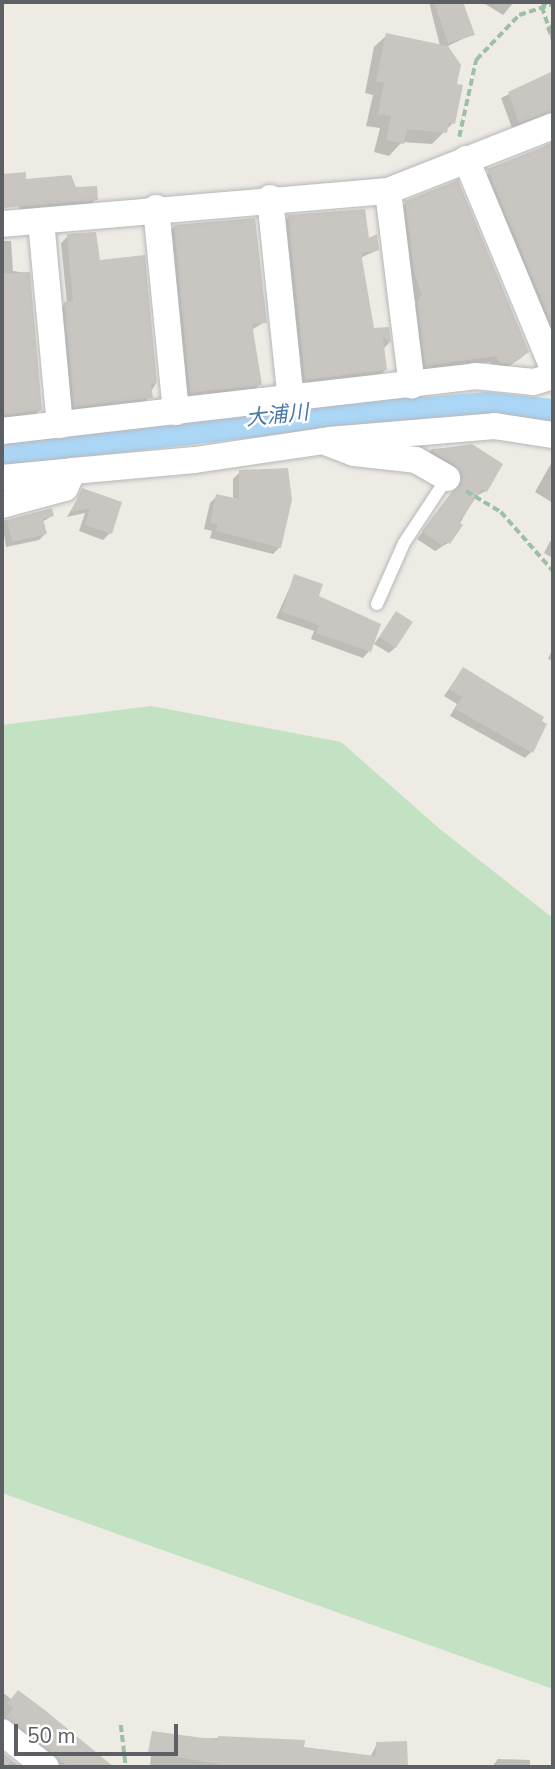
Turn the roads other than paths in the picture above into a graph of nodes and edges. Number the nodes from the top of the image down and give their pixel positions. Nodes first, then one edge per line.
1 (553, 126) edge
2 (463, 160) junction
3 (388, 191) junction
4 (270, 198) junction
5 (156, 208) junction
6 (41, 221) junction
7 (2, 224) edge
8 (553, 368) edge
9 (553, 376) edge
10 (412, 386) junction
11 (291, 400) junction
12 (176, 412) junction
13 (60, 425) junction
14 (415, 430) junction
15 (2, 431) edge
16 (553, 435) edge
17 (323, 441) junction
18 (416, 460) junction
19 (73, 471) junction
20 (2, 478) edge
21 (447, 478) joint
22 (2, 505) edge
23 (377, 604) dead end
24 (2, 1732) edge
25 (46, 1767) edge

1 - 2 street
2 - 3 street
2 - 8 street
3 - 4 street
3 - 10 street
4 - 5 street
4 - 11 street
5 - 6 street
5 - 12 street
6 - 7 street
6 - 13 street
9 - 10 street
10 - 11 street
11 - 12 street
12 - 13 street
13 - 15 street
14 - 16 street
14 - 17 street
14 - 18 street
17 - 18 street
17 - 19 street
18 - 21 street
19 - 20 street
19 - 22 street
21 - 23 lane
24 - 25 street

